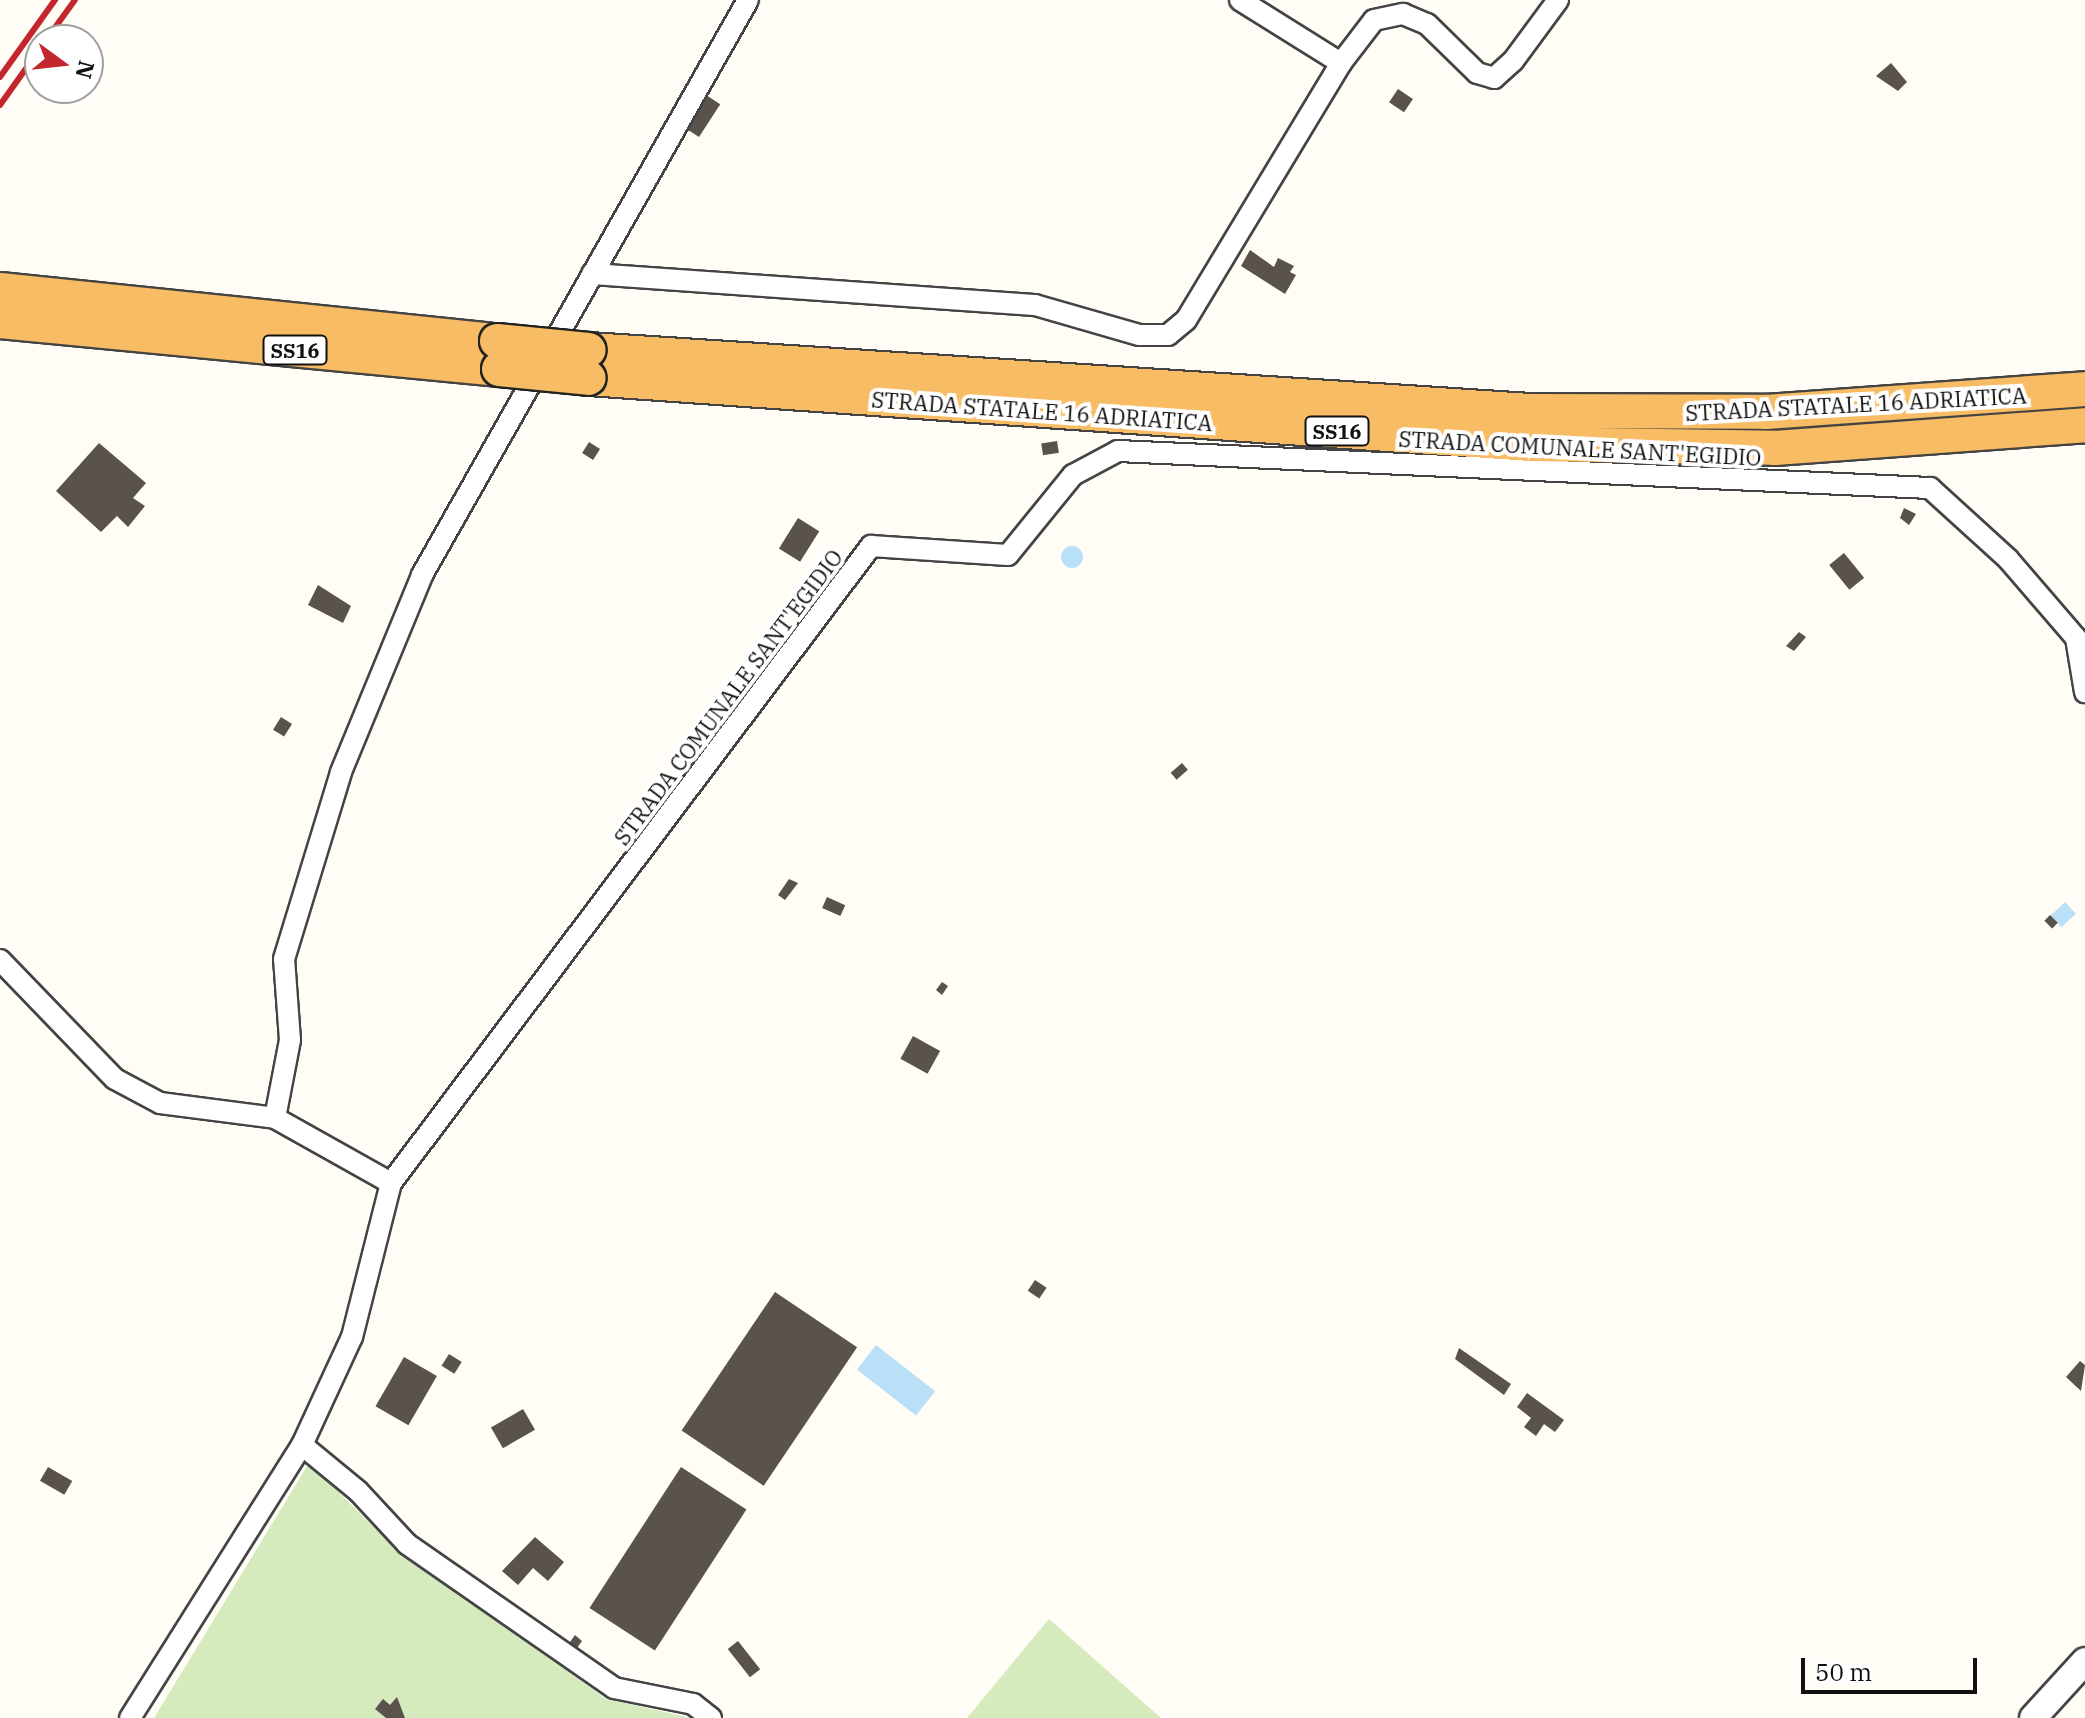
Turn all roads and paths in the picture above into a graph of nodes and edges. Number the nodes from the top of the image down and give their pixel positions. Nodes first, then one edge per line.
1 (748, 0) edge
2 (1240, 0) edge
3 (1558, 0) edge
4 (1341, 63) junction
5 (592, 274) junction
6 (0, 290) edge
7 (96, 317) junction
8 (0, 321) edge
9 (589, 364) junction
10 (2085, 389) edge
11 (2085, 425) edge
12 (2085, 692) edge
13 (0, 960) edge
14 (275, 1118) junction
15 (391, 1183) junction
16 (302, 1445) junction
17 (2085, 1661) edge
18 (130, 1718) edge
19 (711, 1718) edge
20 (2033, 1718) edge

1 - 5 street
2 - 4 street
3 - 4 street
4 - 5 street
5 - 14 street
6 - 7 highway, STRADA STATALE 16 ADRIATICA / SS16
7 - 8 highway, STRADA STATALE 16 ADRIATICA / SS16
7 - 9 highway, STRADA STATALE 16 ADRIATICA / SS16, bridge
9 - 10 highway, STRADA STATALE 16 ADRIATICA / SS16
9 - 11 highway, STRADA STATALE 16 ADRIATICA / SS16
12 - 15 street, STRADA COMUNALE SANT'EGIDIO
13 - 14 street
14 - 15 street
15 - 16 street, STRADA COMUNALE SANT'EGIDIO
16 - 18 street, STRADA COMUNALE SANT'EGIDIO
16 - 19 street
17 - 20 street

